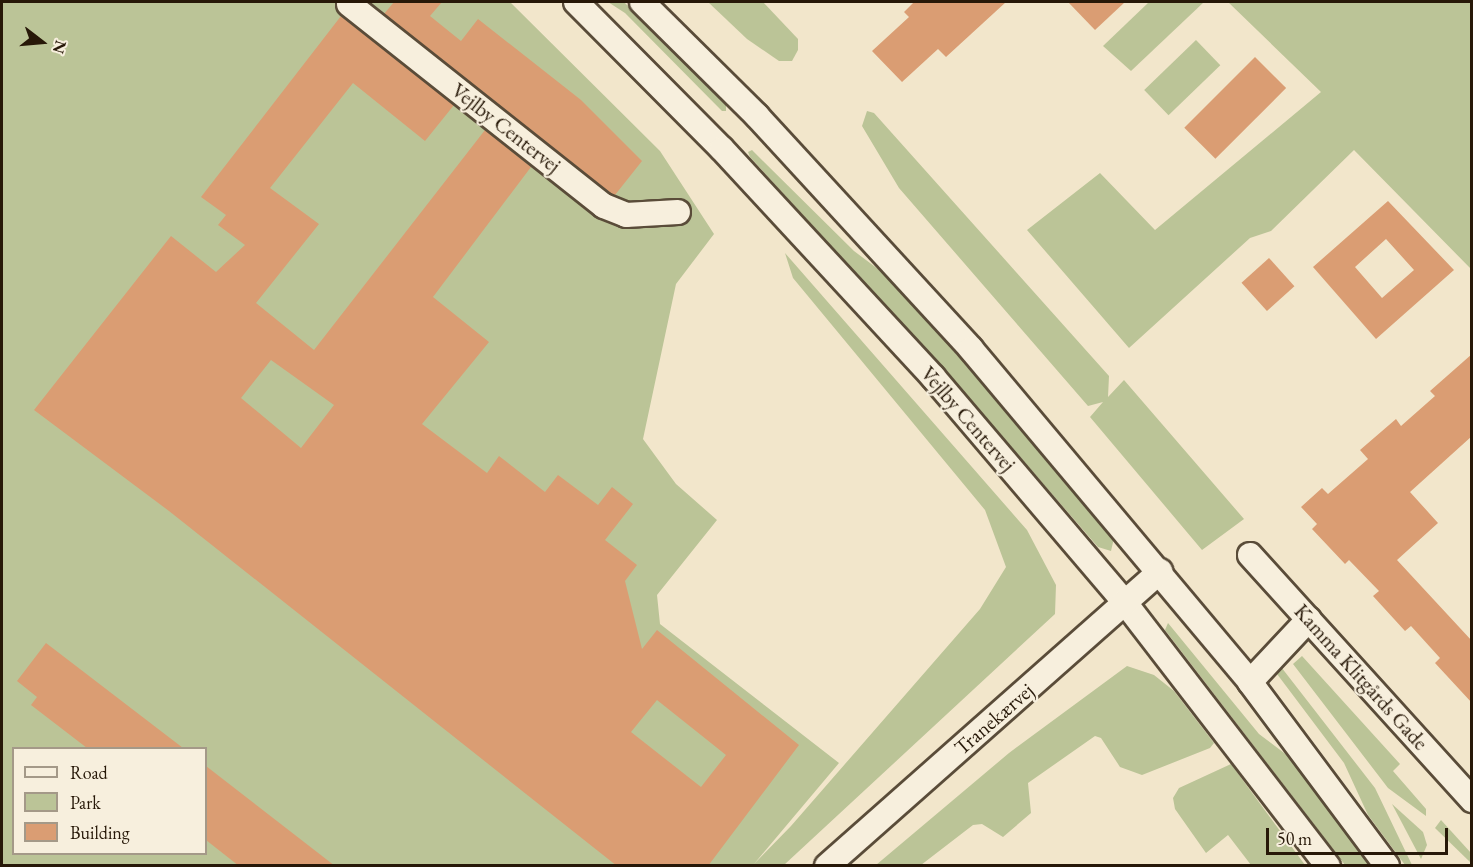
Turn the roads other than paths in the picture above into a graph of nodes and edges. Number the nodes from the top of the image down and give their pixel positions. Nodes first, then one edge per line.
1 (576, 2) edge
2 (642, 2) edge
3 (349, 4) dead end
4 (678, 212) dead end
5 (1250, 555) dead end
6 (1160, 571) junction
7 (1126, 604) junction
8 (1309, 619) junction
9 (1250, 682) junction
10 (1472, 800) edge
11 (827, 866) edge
12 (1328, 866) edge
13 (1387, 866) edge

1 - 7 street, Vejlby Centervej
2 - 6 street
3 - 4 street, Vejlby Centervej
5 - 8 street, Kamma Klitgårds Gade
6 - 7 street, Tranekærvej
6 - 9 street
7 - 11 street, Tranekærvej
7 - 12 street, Vejlby Centervej
8 - 9 street
8 - 10 street, Kamma Klitgårds Gade
9 - 13 street

